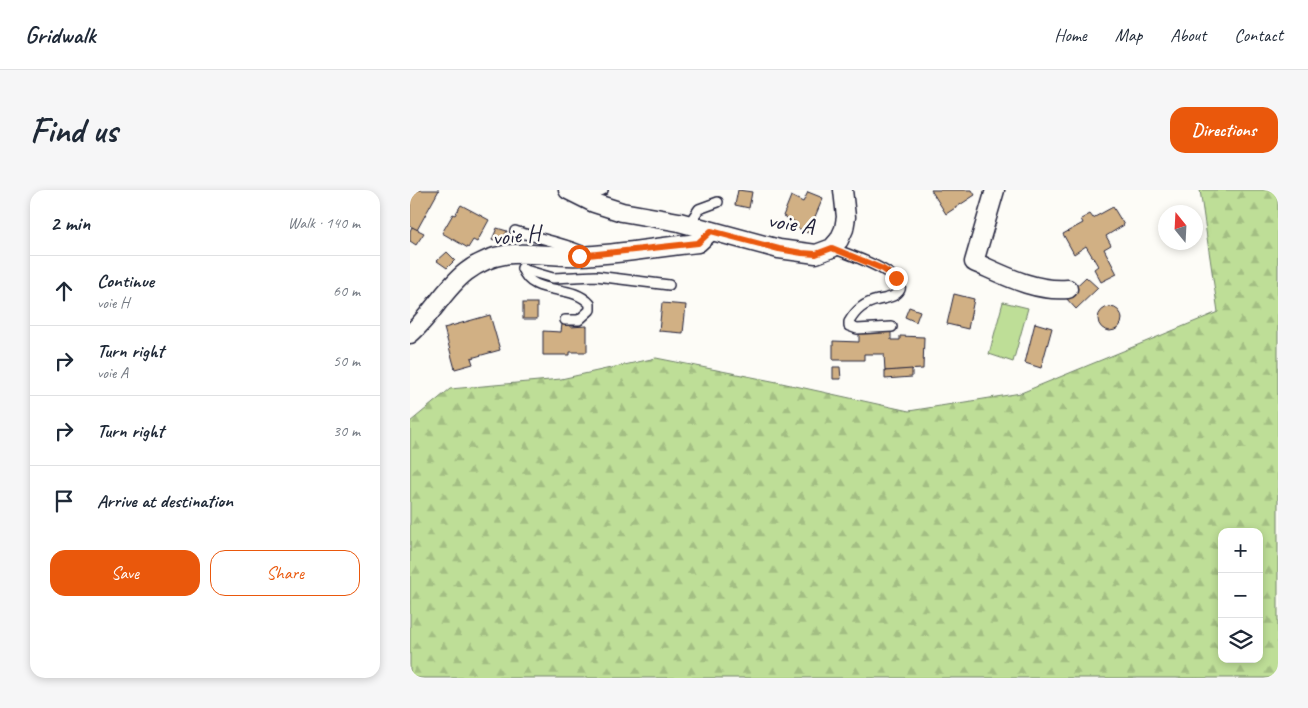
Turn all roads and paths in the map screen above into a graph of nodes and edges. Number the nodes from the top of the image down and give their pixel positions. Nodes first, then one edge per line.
1 (568, 190) edge
2 (603, 190) edge
3 (843, 190) edge
4 (995, 190) edge
5 (584, 198) junction
6 (718, 202) dead end
7 (688, 224) junction
8 (514, 231) dead end
9 (711, 231) junction
10 (832, 248) junction
11 (591, 255) junction
12 (520, 261) junction
13 (669, 284) dead end
14 (1068, 289) dead end
15 (565, 320) dead end
16 (892, 327) dead end
17 (410, 334) edge

1 - 5 street, voie A
2 - 5 lane
3 - 10 street, voie A
4 - 14 street
5 - 7 street, voie A
6 - 7 lane
7 - 9 street, voie A
8 - 11 lane
9 - 10 street, voie A
9 - 11 street, voie H
10 - 16 lane
11 - 12 street, voie H
12 - 13 lane
12 - 15 lane
12 - 17 street, voie H

